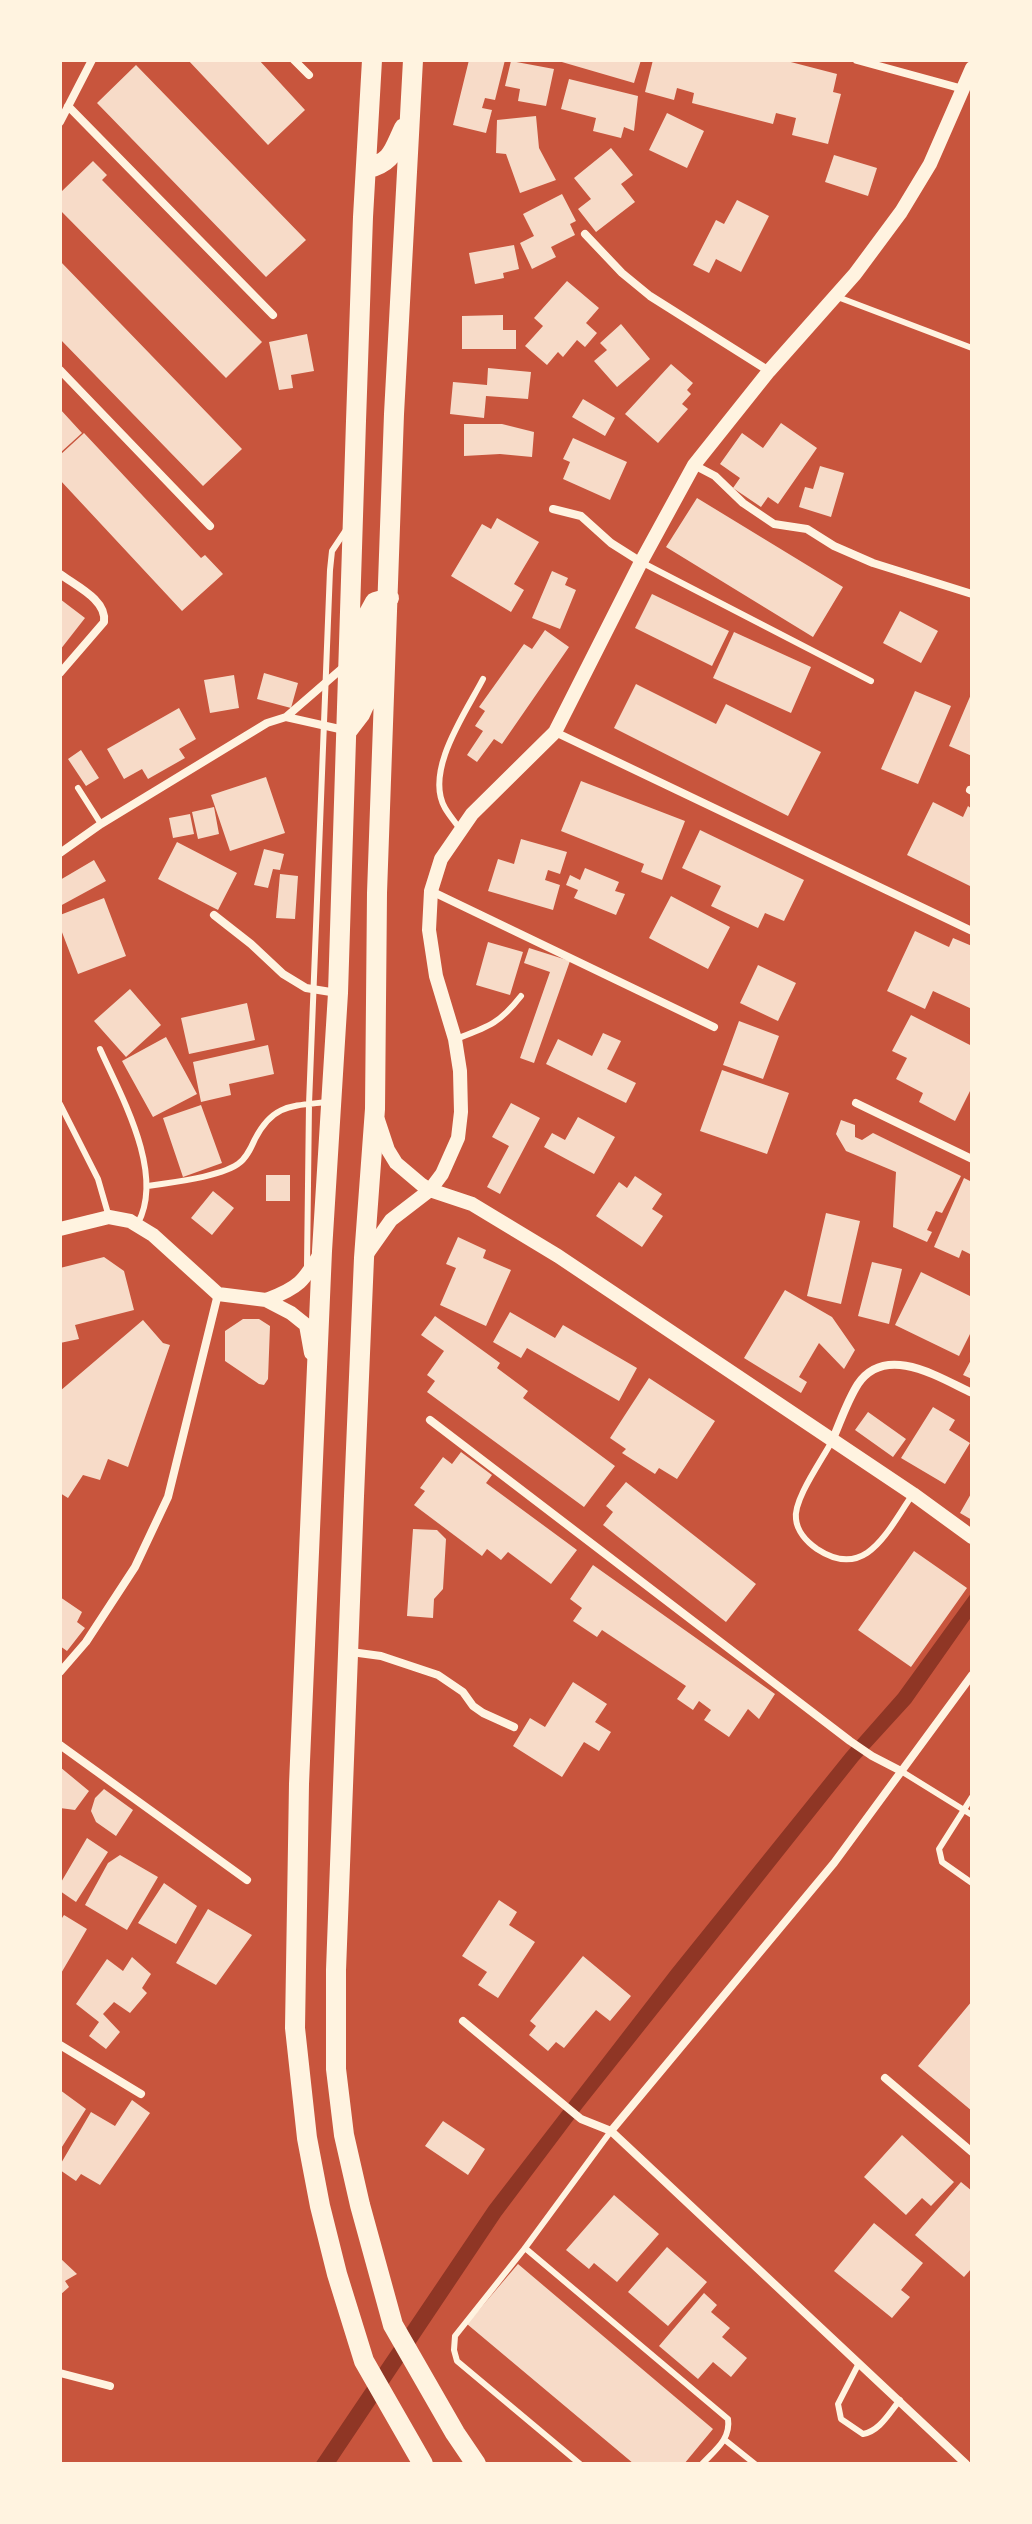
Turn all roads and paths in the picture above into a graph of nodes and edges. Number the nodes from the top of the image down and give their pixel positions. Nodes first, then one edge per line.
1 (92, 60) edge
2 (294, 60) edge
3 (372, 60) edge
4 (413, 60) edge
5 (857, 60) edge
6 (309, 75) dead end
7 (969, 77) edge
8 (68, 106) junction
9 (410, 113) junction
10 (60, 122) edge
11 (366, 169) junction
12 (585, 234) dead end
13 (835, 296) junction
14 (273, 315) dead end
15 (972, 348) edge
16 (60, 370) edge
17 (769, 371) junction
18 (694, 465) junction
19 (553, 509) dead end
20 (353, 521) junction
21 (210, 526) dead end
22 (641, 562) junction
23 (60, 574) edge
24 (972, 594) edge
25 (389, 598) junction
26 (349, 662) junction
27 (60, 673) edge
28 (483, 679) dead end
29 (871, 681) dead end
30 (325, 683) junction
31 (286, 717) junction
32 (324, 725) junction
33 (347, 731) junction
34 (555, 732) junction
35 (78, 788) dead end
36 (101, 824) junction
37 (460, 829) junction
38 (60, 853) edge
39 (431, 891) junction
40 (214, 915) dead end
41 (972, 931) edge
42 (313, 989) junction
43 (338, 993) junction
44 (521, 996) dead end
45 (714, 1027) dead end
46 (455, 1039) junction
47 (100, 1049) dead end
48 (331, 1102) junction
49 (856, 1103) dead end
50 (60, 1104) edge
51 (309, 1104) junction
52 (375, 1109) junction
53 (972, 1159) edge
54 (147, 1186) junction
55 (430, 1190) junction
56 (109, 1217) junction
57 (137, 1225) junction
58 (60, 1229) edge
59 (322, 1251) junction
60 (364, 1258) junction
61 (307, 1276) junction
62 (218, 1294) junction
63 (266, 1300) junction
64 (316, 1376) junction
65 (972, 1393) edge
66 (430, 1420) dead end
67 (832, 1441) junction
68 (913, 1494) junction
69 (972, 1537) edge
70 (350, 1652) junction
71 (60, 1672) edge
72 (972, 1675) edge
73 (514, 1727) dead end
74 (60, 1745) edge
75 (901, 1771) junction
76 (972, 1797) edge
77 (964, 1810) junction
78 (972, 1815) edge
79 (247, 1880) dead end
80 (972, 1883) edge
81 (463, 2021) dead end
82 (60, 2045) edge
83 (885, 2078) dead end
84 (141, 2094) dead end
85 (611, 2131) junction
86 (971, 2150) edge
87 (525, 2248) junction
88 (859, 2363) junction
89 (60, 2373) edge
90 (110, 2386) dead end
91 (900, 2400) junction
92 (725, 2440) junction
93 (423, 2464) edge
94 (476, 2464) edge
95 (580, 2464) edge
96 (702, 2464) edge
97 (755, 2464) edge
98 (966, 2464) edge

1 - 8 street
2 - 6 street
3 - 11 main road
4 - 9 main road
5 - 7 street
7 - 13 street
8 - 10 street
8 - 14 street
9 - 11 main road
9 - 25 main road
11 - 20 main road
12 - 17 street
13 - 15 lane
13 - 17 street
16 - 21 street
17 - 18 street
18 - 22 street
18 - 24 street
19 - 22 street
20 - 26 main road
20 - 30 lane
22 - 29 lane
22 - 34 street
23 - 27 street
25 - 33 main road
25 - 52 main road
26 - 30 street
26 - 33 main road
28 - 37 lane
30 - 31 street
30 - 32 lane
31 - 32 street
31 - 36 street
32 - 33 street
32 - 42 lane
33 - 43 main road
34 - 37 street
34 - 41 street
35 - 36 lane
36 - 38 street
37 - 39 street
39 - 45 street
39 - 46 street
40 - 42 street
42 - 43 street
42 - 51 lane
43 - 48 main road
44 - 46 lane
46 - 55 street
47 - 54 lane
48 - 51 lane
48 - 59 main road
49 - 53 street
50 - 56 lane
51 - 54 lane
51 - 61 lane
52 - 55 street
52 - 60 main road
54 - 57 lane
55 - 60 street
55 - 67 street
56 - 57 street
56 - 58 street
57 - 62 street
59 - 61 street
59 - 64 main road
60 - 70 main road
61 - 63 street
62 - 63 street
62 - 71 street
63 - 64 street
64 - 93 main road
65 - 67 street
66 - 75 street
67 - 68 street
67 - 68 lane
68 - 69 street
70 - 73 street
70 - 94 main road
72 - 75 street
74 - 79 street
75 - 77 lane
75 - 85 street
76 - 77 lane
77 - 78 lane
77 - 80 lane
81 - 85 street
82 - 84 street
83 - 86 street
85 - 87 lane
85 - 88 street
87 - 92 lane
87 - 95 lane
88 - 91 street
88 - 91 lane
89 - 90 street
91 - 98 street
92 - 96 lane
92 - 97 lane

